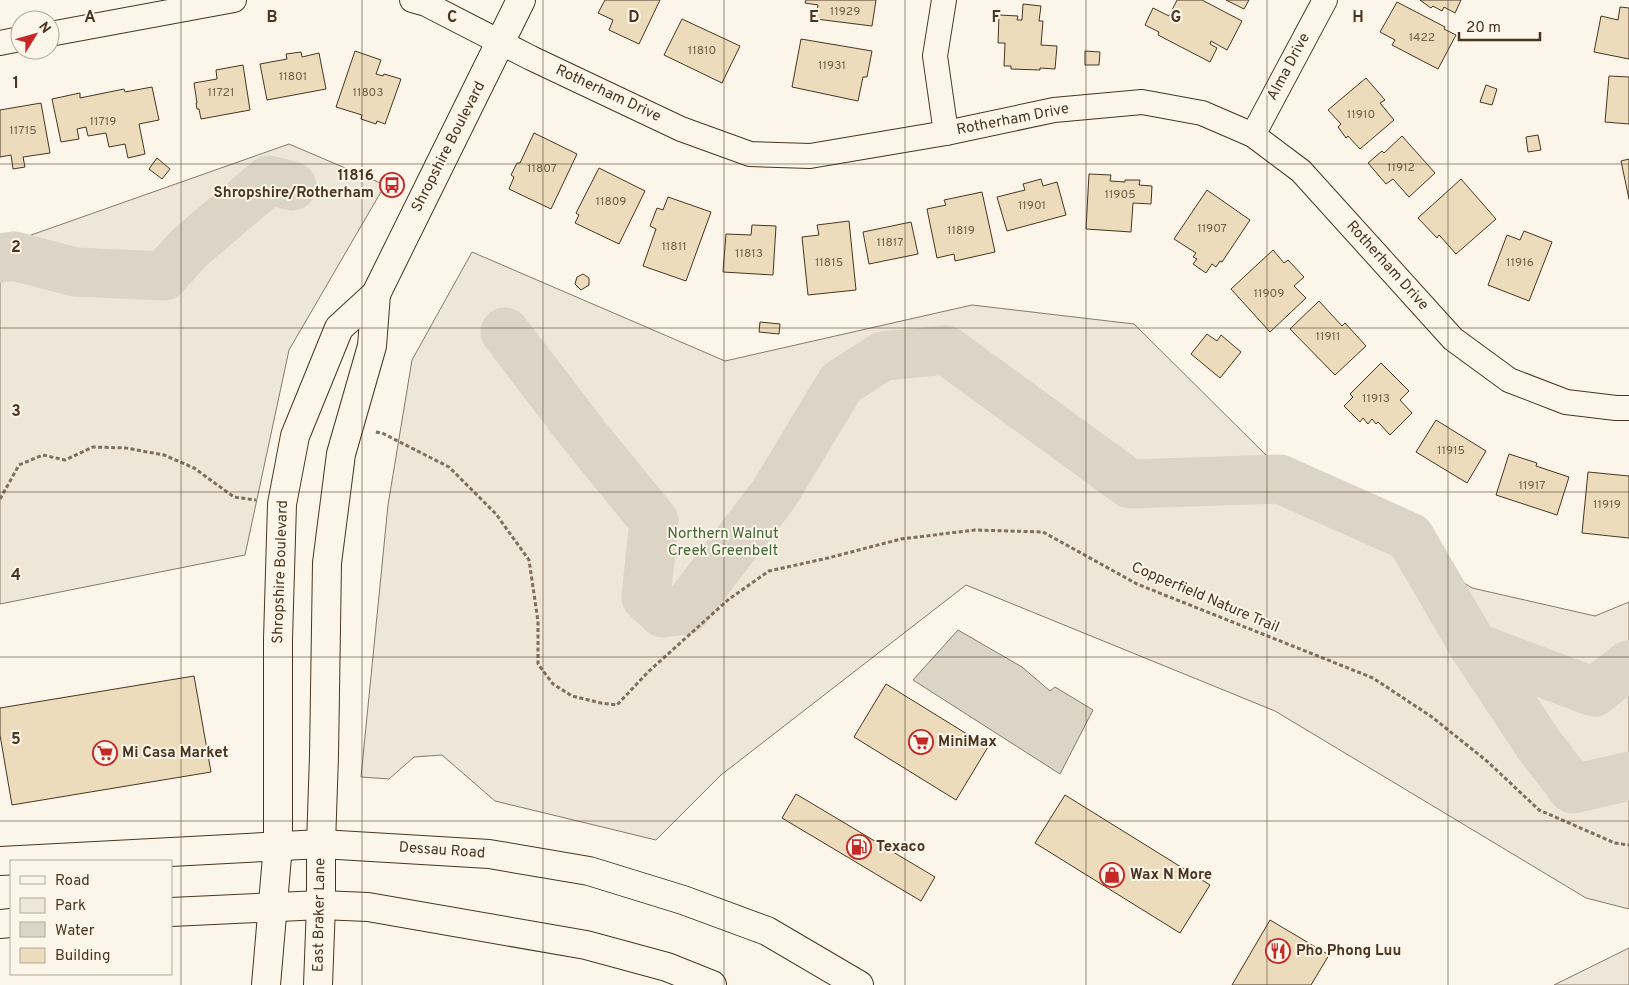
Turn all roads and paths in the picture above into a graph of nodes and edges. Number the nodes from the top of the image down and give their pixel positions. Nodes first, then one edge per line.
1 (234, 0) edge
2 (412, 0) edge
3 (521, 0) edge
4 (944, 0) edge
5 (1325, 0) edge
6 (183, 4) edge
7 (60, 32) edge
8 (501, 43) junction
9 (946, 133) junction
10 (1253, 135) junction
11 (376, 294) junction
12 (1629, 408) edge
13 (369, 430) dead end
14 (0, 499) edge
15 (264, 502) dead end
16 (321, 844) junction
17 (1629, 845) edge
18 (278, 846) junction
19 (19, 860) edge
20 (322, 905) junction
21 (272, 907) junction
22 (172, 912) edge
23 (266, 985) edge
24 (318, 985) edge
25 (712, 985) edge
26 (858, 985) edge

1 - 6 street
2 - 8 street, Rotherham Drive
3 - 8 street, Shropshire Boulevard
4 - 9 street
5 - 10 street, Alma Drive
6 - 7 street
8 - 9 street, Rotherham Drive
8 - 11 street, Shropshire Boulevard
9 - 10 street, Rotherham Drive
10 - 12 street, Rotherham Drive
11 - 16 street, Shropshire Boulevard
11 - 18 street, Shropshire Boulevard
13 - 17 path, Copperfield Nature Trail
14 - 15 path
16 - 18 street, Dessau Road
16 - 20 street, East Braker Lane
16 - 26 street, Dessau Road
18 - 19 street, Dessau Road
18 - 21 street
20 - 21 street
20 - 24 street, East Braker Lane
20 - 25 street
21 - 22 street
21 - 23 street

